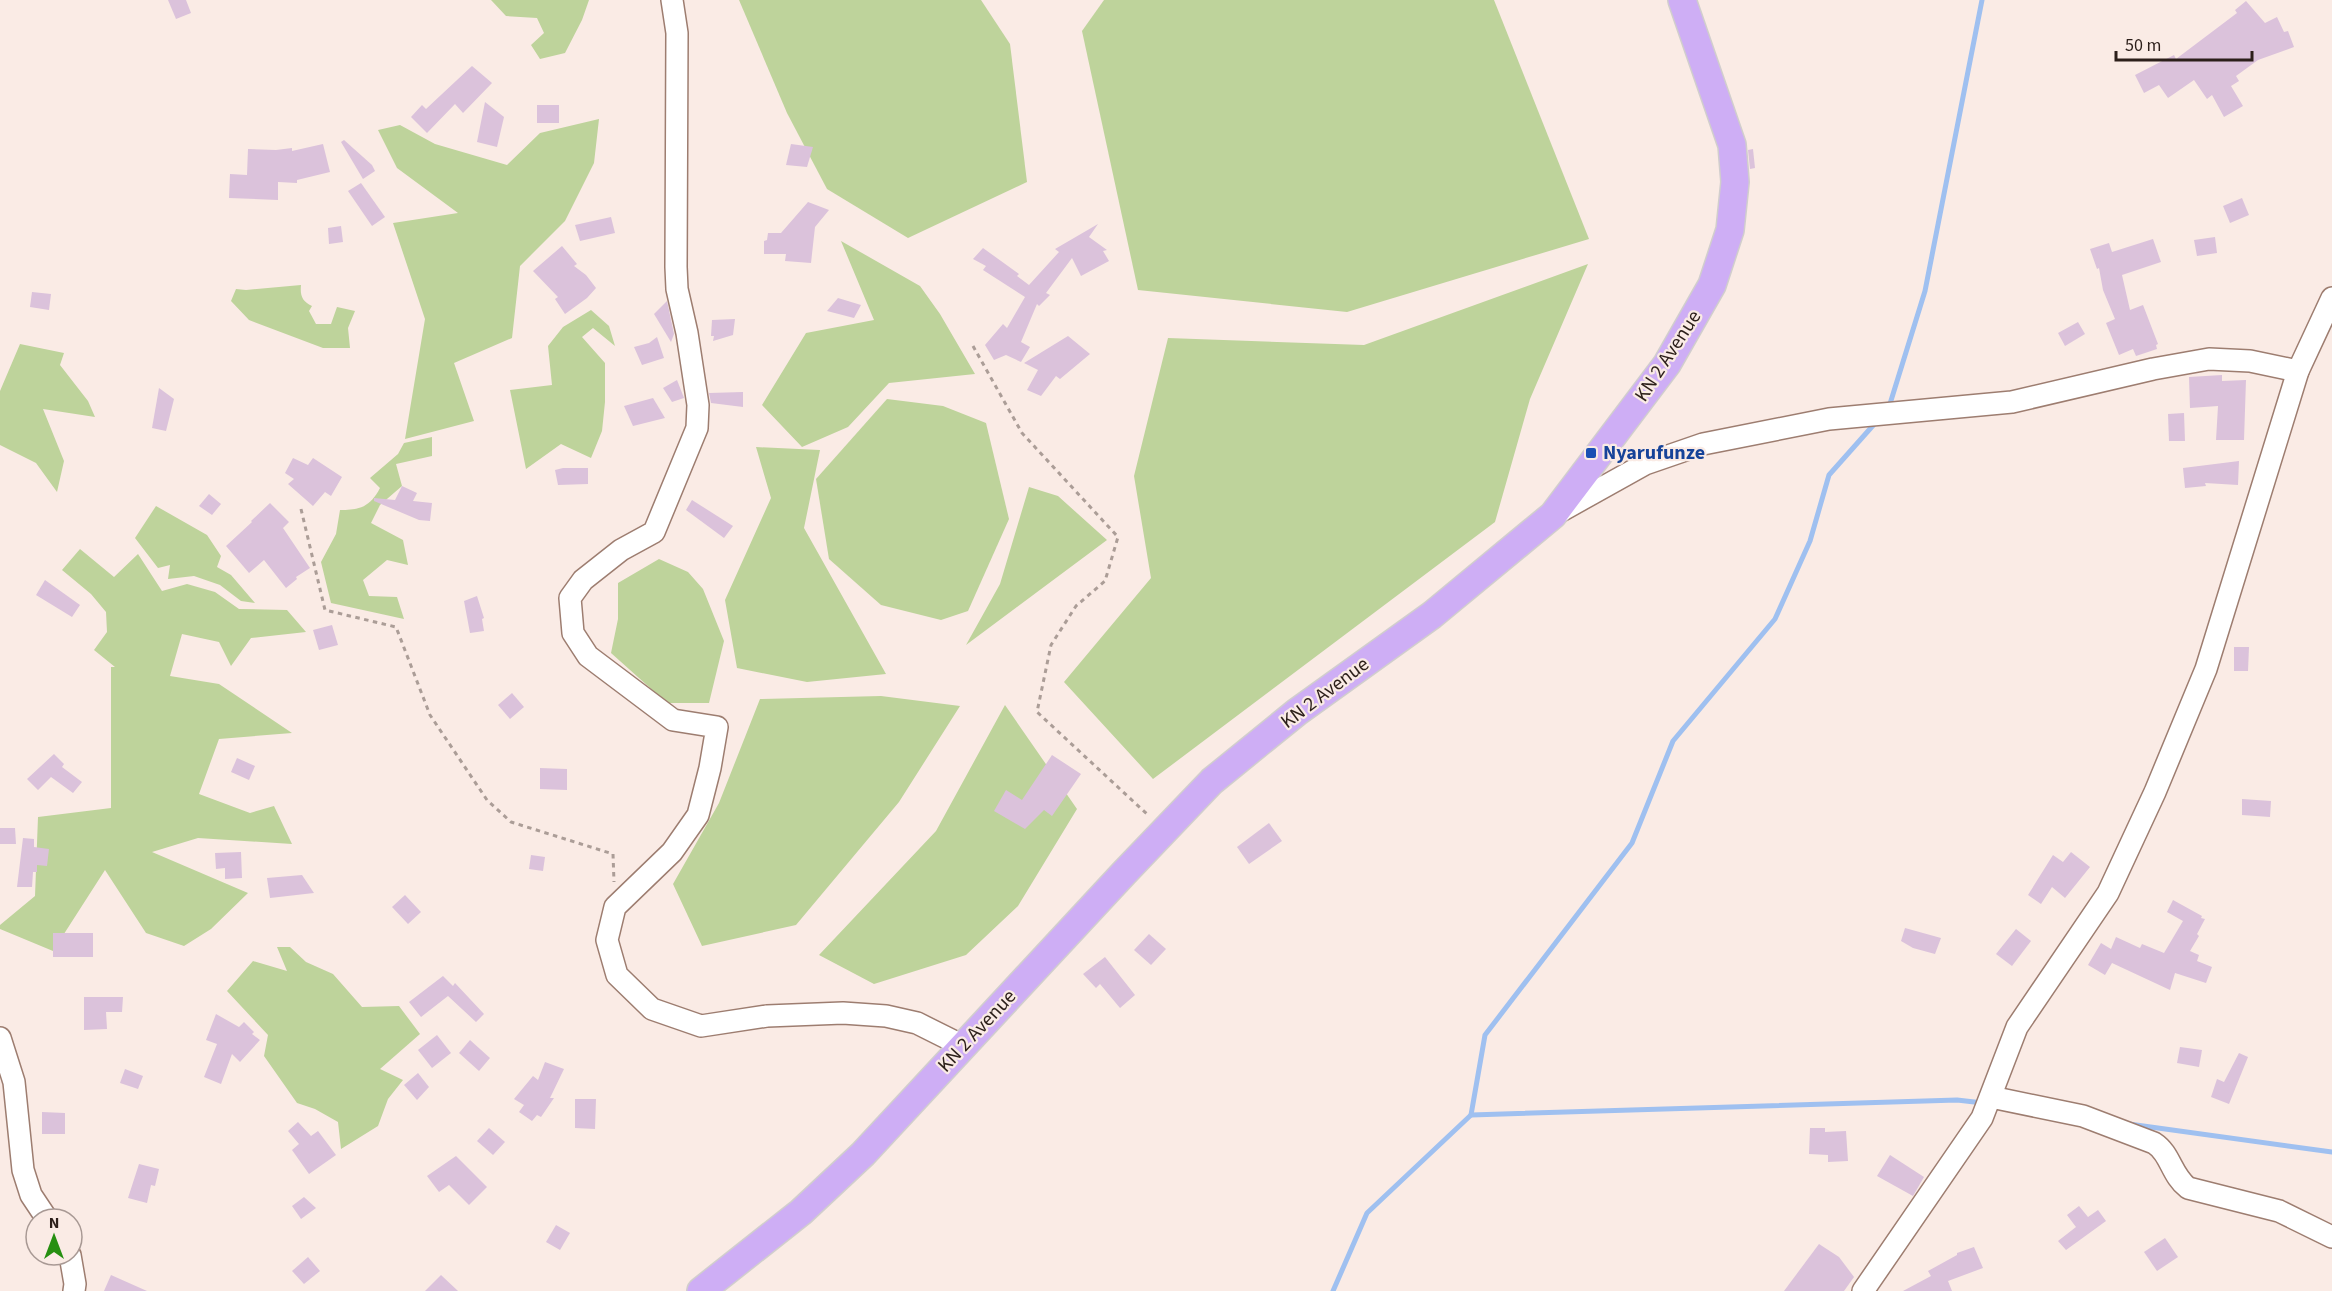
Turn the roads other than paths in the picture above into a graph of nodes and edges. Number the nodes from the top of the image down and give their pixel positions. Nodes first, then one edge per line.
1 (672, 0) edge
2 (1682, 0) edge
3 (2332, 298) edge
4 (2298, 371) junction
5 (1553, 515) junction
6 (0, 1038) edge
7 (963, 1046) junction
8 (1991, 1097) junction
9 (39, 1207) edge
10 (2332, 1237) edge
11 (72, 1267) edge
12 (74, 1291) edge
13 (701, 1291) edge
14 (1863, 1291) edge

1 - 7 street
2 - 5 main road, KN 2 Avenue
3 - 4 street
4 - 5 street
4 - 8 street
5 - 7 main road, KN 2 Avenue
6 - 9 street
7 - 13 main road, KN 2 Avenue
8 - 10 street
8 - 14 street
11 - 12 street

